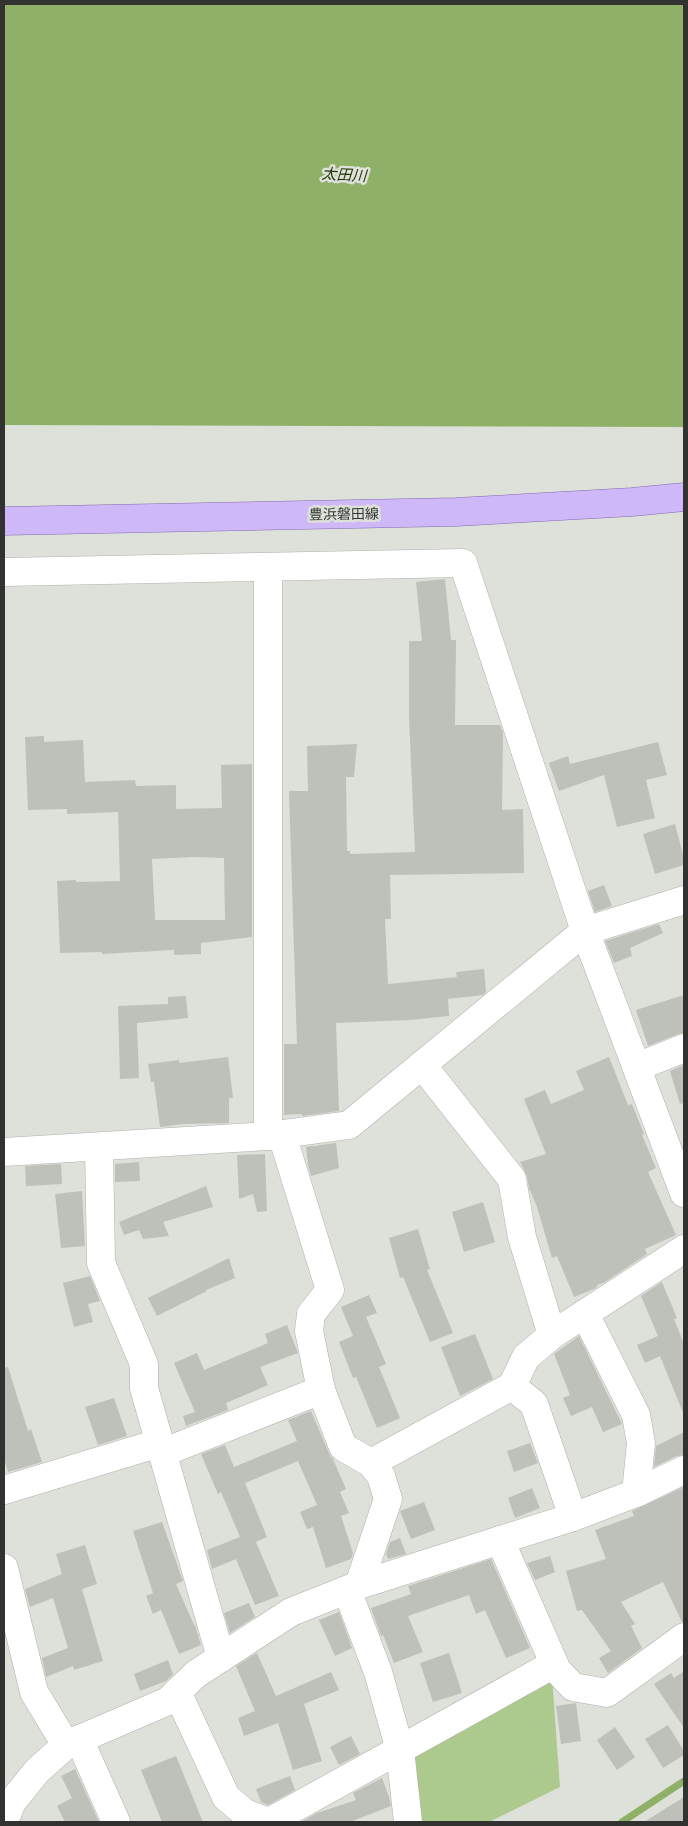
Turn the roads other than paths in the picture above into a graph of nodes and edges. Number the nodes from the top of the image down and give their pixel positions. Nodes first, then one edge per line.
1 (684, 498) edge
2 (648, 501) junction
3 (684, 507) edge
4 (4, 521) edge
5 (268, 567) junction
6 (4, 572) edge
7 (684, 900) edge
8 (585, 931) junction
9 (684, 1048) edge
10 (422, 1065) junction
11 (637, 1067) junction
12 (275, 1136) junction
13 (99, 1147) junction
14 (4, 1152) edge
15 (684, 1193) edge
16 (684, 1249) edge
17 (585, 1314) junction
18 (552, 1335) junction
19 (512, 1386) junction
20 (321, 1390) junction
21 (160, 1448) junction
22 (371, 1463) junction
23 (684, 1470) edge
24 (4, 1490) edge
25 (636, 1493) junction
26 (573, 1517) junction
27 (500, 1540) junction
28 (5, 1583) edge
29 (353, 1587) junction
30 (684, 1637) edge
31 (221, 1658) junction
32 (554, 1664) junction
33 (177, 1692) junction
34 (73, 1742) junction
35 (400, 1750) junction
36 (4, 1822) edge
37 (116, 1822) edge
38 (269, 1822) edge
39 (408, 1822) edge

1 - 2 main road, 豊浜磐田線
2 - 3 street
2 - 4 main road, 豊浜磐田線
5 - 6 street
5 - 8 street
5 - 12 street
7 - 8 street
8 - 10 street
8 - 11 street
9 - 11 street
10 - 12 street
10 - 18 street
11 - 15 street
12 - 13 street
12 - 20 street
13 - 14 street
13 - 21 street
16 - 17 street
17 - 18 street
17 - 25 street
18 - 19 street
19 - 22 street
19 - 26 street
20 - 21 street
20 - 22 street
21 - 24 street
21 - 31 street
22 - 29 street
23 - 25 street
25 - 26 street
26 - 27 street
27 - 29 street
27 - 32 street
28 - 34 street
29 - 31 street
29 - 35 street
30 - 32 street
31 - 33 street
32 - 35 street
33 - 34 street
33 - 38 street
34 - 36 street
34 - 37 street
35 - 38 street
35 - 39 street

